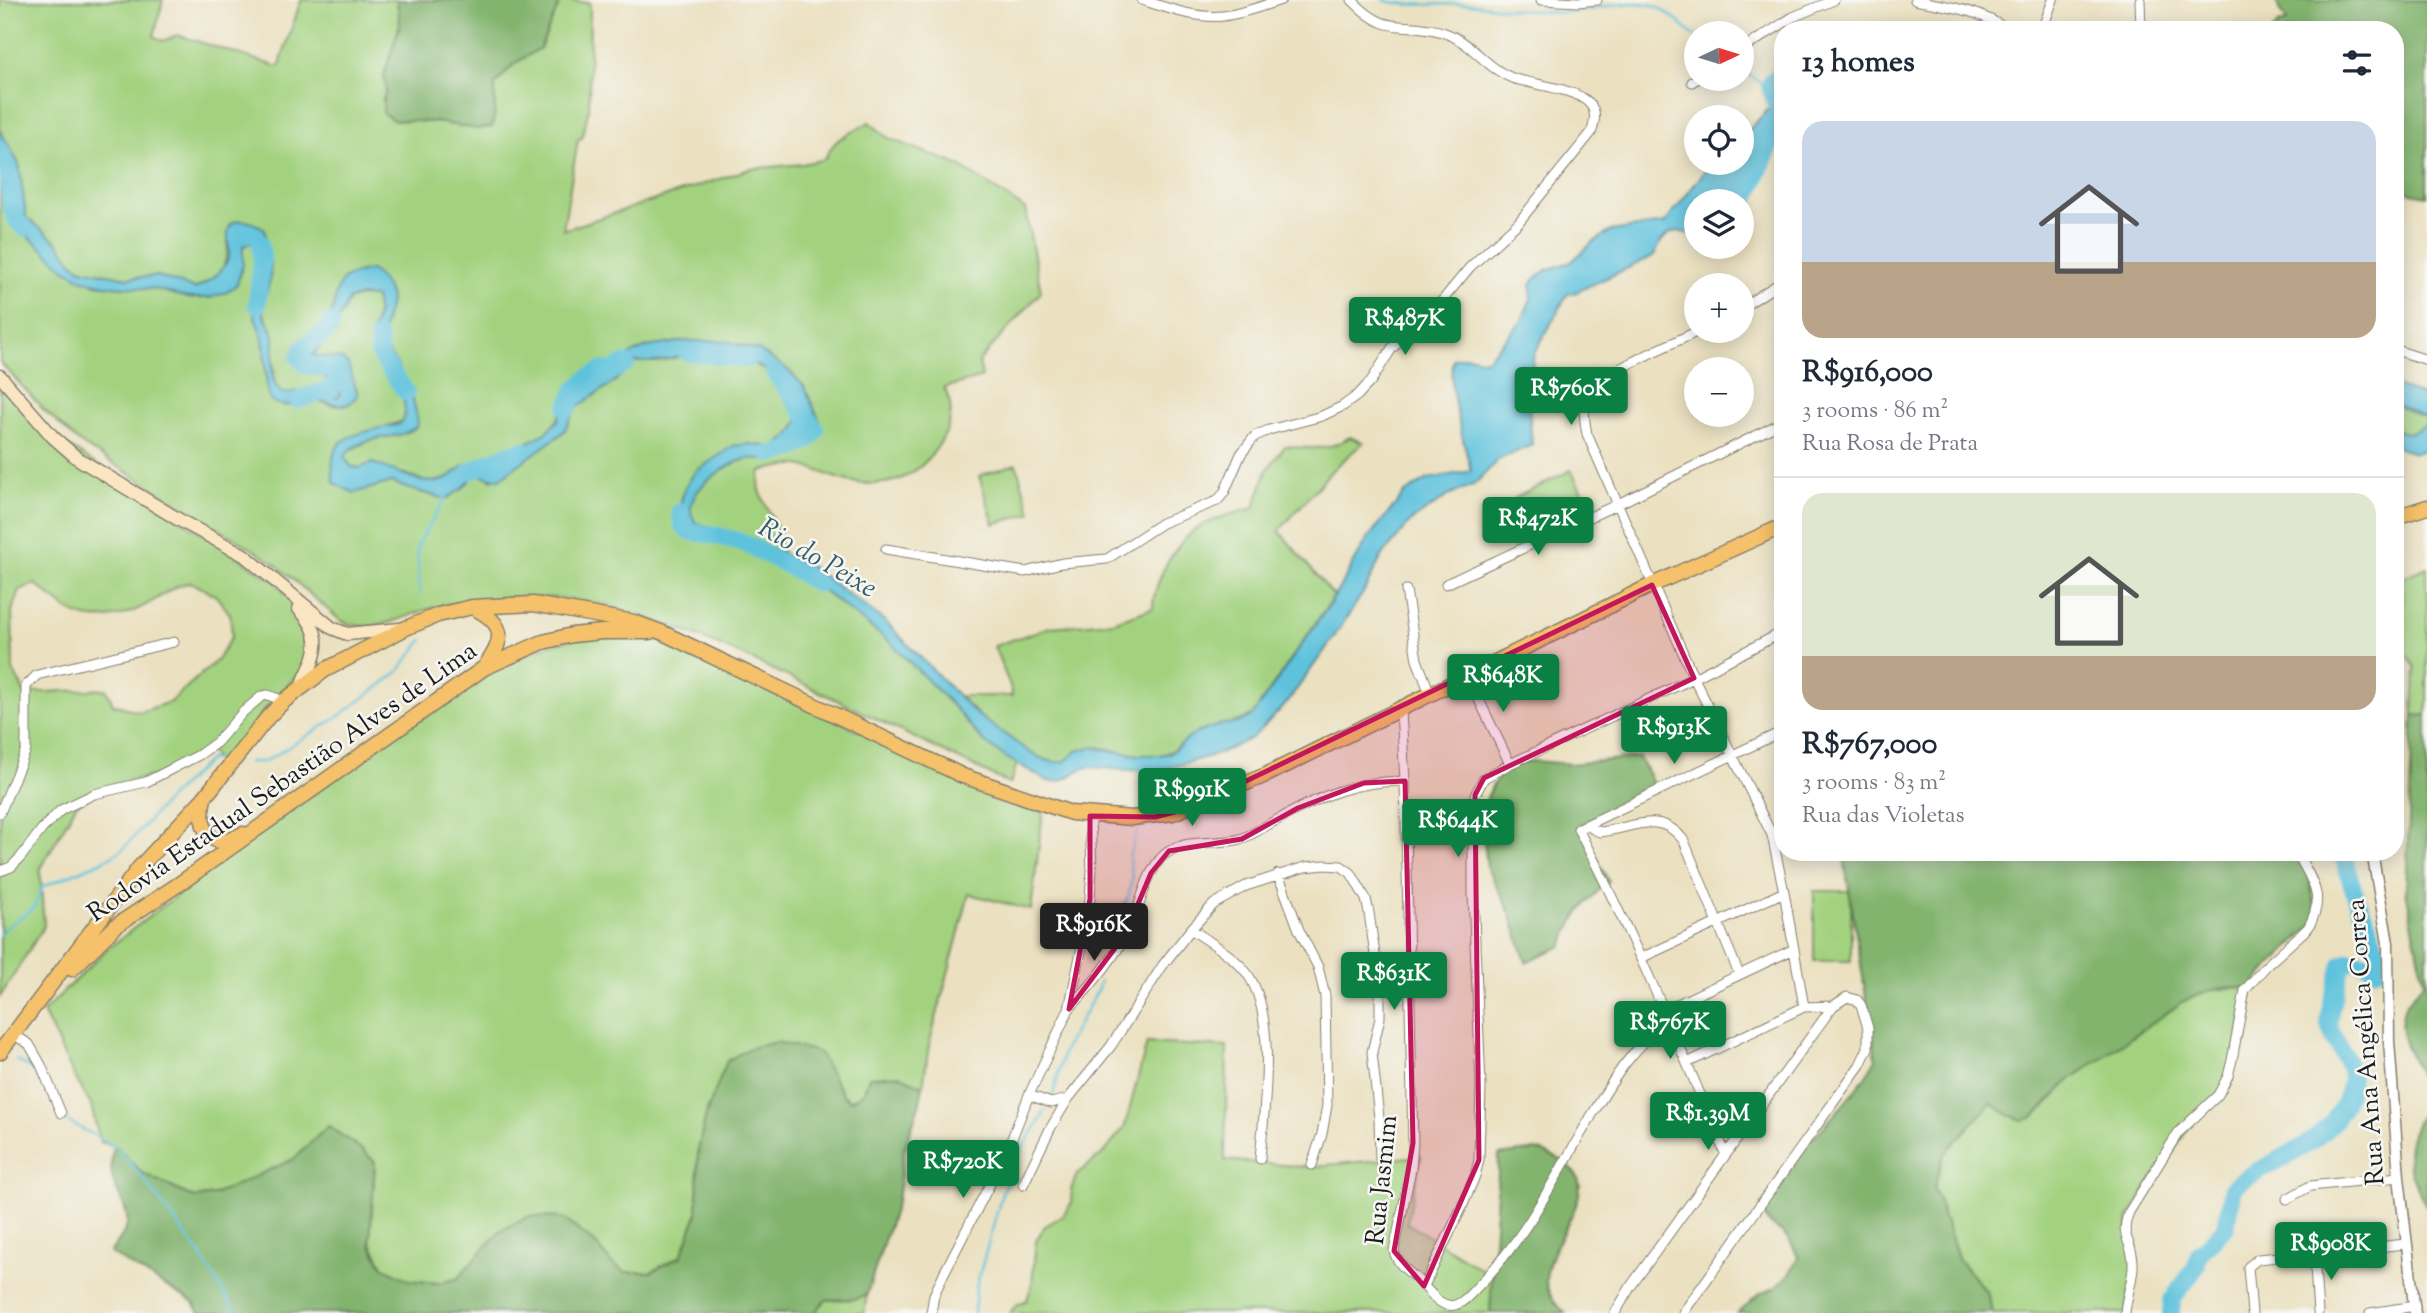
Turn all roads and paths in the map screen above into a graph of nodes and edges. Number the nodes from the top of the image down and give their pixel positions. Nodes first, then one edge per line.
1 (1142, 0) edge
2 (1352, 0) edge
3 (1541, 0) edge
4 (1597, 0) edge
5 (1834, 0) edge
6 (1914, 0) edge
7 (2053, 0) edge
8 (2140, 0) edge
9 (1276, 1) edge
10 (1787, 21) edge
11 (1993, 21) edge
12 (2045, 21) edge
13 (2141, 21) edge
14 (1774, 29) edge
15 (1754, 42) edge
16 (1774, 287) edge
17 (1754, 300) edge
18 (1684, 338) edge
19 (2404, 353) edge
20 (2427, 360) edge
21 (0, 376) edge
22 (1774, 426) edge
23 (1618, 504) junction
24 (2427, 507) edge
25 (2404, 514) edge
26 (1774, 530) edge
27 (886, 549) dead end
28 (244, 555) junction
29 (1446, 584) dead end
30 (1652, 585) junction
31 (1406, 590) dead end
32 (472, 607) junction
33 (406, 628) junction
34 (662, 632) junction
35 (1774, 637) edge
36 (174, 642) dead end
37 (484, 668) junction
38 (1468, 677) junction
39 (1694, 677) junction
40 (300, 689) junction
41 (1431, 696) junction
42 (284, 701) junction
43 (1401, 711) junction
44 (1774, 735) edge
45 (1732, 755) junction
46 (1510, 764) junction
47 (1405, 781) junction
48 (204, 798) junction
49 (0, 813) edge
50 (1090, 816) junction
51 (266, 823) junction
52 (1590, 824) junction
53 (1772, 835) joint
54 (1774, 844) edge
55 (1777, 861) edge
56 (2302, 861) edge
57 (2374, 861) edge
58 (0, 872) edge
59 (1278, 874) junction
60 (1784, 892) junction
61 (1717, 923) junction
62 (1191, 929) junction
63 (1794, 950) junction
64 (1641, 958) junction
65 (1738, 974) junction
66 (36, 1004) junction
67 (1833, 1006) junction
68 (1804, 1007) junction
69 (1069, 1009) junction
70 (1665, 1010) junction
71 (1669, 1021) junction
72 (14, 1035) junction
73 (0, 1052) edge
74 (1687, 1063) junction
75 (1029, 1095) junction
76 (1068, 1099) junction
77 (61, 1113) dead end
78 (1725, 1153) junction
79 (1259, 1159) dead end
80 (1380, 1159) dead end
81 (1312, 1165) dead end
82 (2399, 1177) junction
83 (1023, 1185) dead end
84 (2287, 1199) dead end
85 (2406, 1244) junction
86 (2314, 1252) junction
87 (1424, 1286) junction
88 (2415, 1310) edge
89 (930, 1313) edge
90 (1615, 1313) edge
91 (1683, 1313) edge
92 (2125, 1313) edge
93 (2252, 1313) edge
94 (2318, 1313) edge
95 (2370, 1313) edge

1 - 9 street
2 - 27 street
3 - 4 street
5 - 10 street
6 - 11 street
7 - 12 street
8 - 13 street
14 - 15 street
16 - 17 street
18 - 23 street
19 - 20 street
21 - 28 main road
22 - 23 street
23 - 29 street
23 - 30 street
24 - 25 main road
26 - 30 main road, Rodovia Estadual Sebastião Alves de Lima
28 - 33 main road
28 - 40 main road
30 - 38 main road, Rodovia Estadual Sebastião Alves de Lima
30 - 39 street
31 - 41 street
32 - 33 main road, Rodovia Estadual Sebastião Alves de Lima
32 - 34 main road, Rodovia Estadual Sebastião Alves de Lima
32 - 37 main road
33 - 40 main road, Rodovia Estadual Sebastião Alves de Lima
34 - 37 main road, Rodovia Estadual Sebastião Alves de Lima
34 - 50 main road, Rodovia Estadual Sebastião Alves de Lima
35 - 39 street
36 - 49 street
37 - 51 main road, Rodovia Estadual Sebastião Alves de Lima
38 - 41 main road, Rodovia Estadual Sebastião Alves de Lima
38 - 46 street
39 - 45 street
39 - 46 street
40 - 42 main road, Rodovia Estadual Sebastião Alves de Lima
41 - 43 main road, Rodovia Estadual Sebastião Alves de Lima
42 - 48 main road, Rodovia Estadual Sebastião Alves de Lima
42 - 58 street
43 - 47 street, Rua Jasmim
43 - 50 main road, Rodovia Estadual Sebastião Alves de Lima
44 - 45 street
45 - 52 street
45 - 53 street
46 - 87 street
47 - 69 street
47 - 87 street, Rua Jasmim
48 - 51 main road
48 - 66 main road, Rodovia Estadual Sebastião Alves de Lima
50 - 69 street
51 - 66 main road, Rodovia Estadual Sebastião Alves de Lima
52 - 61 street
52 - 64 street
53 - 54 street
55 - 60 street
56 - 92 street
57 - 82 street, Rua Ana Angélica Correa
59 - 62 street
59 - 80 street
59 - 81 street
60 - 61 street
60 - 63 street
61 - 64 street
61 - 65 street
62 - 76 street
62 - 79 street
63 - 65 street
63 - 68 street
64 - 70 street
65 - 70 street
66 - 72 main road, Rodovia Estadual Sebastião Alves de Lima
67 - 68 street
67 - 78 street
67 - 91 street
68 - 74 street
69 - 75 street
70 - 71 street
71 - 74 street
71 - 87 street, Rua Jasmim
72 - 73 main road, Rodovia Estadual Sebastião Alves de Lima
72 - 77 street
74 - 78 street
75 - 76 street
75 - 89 street
76 - 83 street
78 - 90 street
82 - 84 street
82 - 85 street, Rua Ana Angélica Correa
85 - 86 street
85 - 88 street, Rua Ana Angélica Correa
86 - 93 street
86 - 94 street
88 - 95 street

